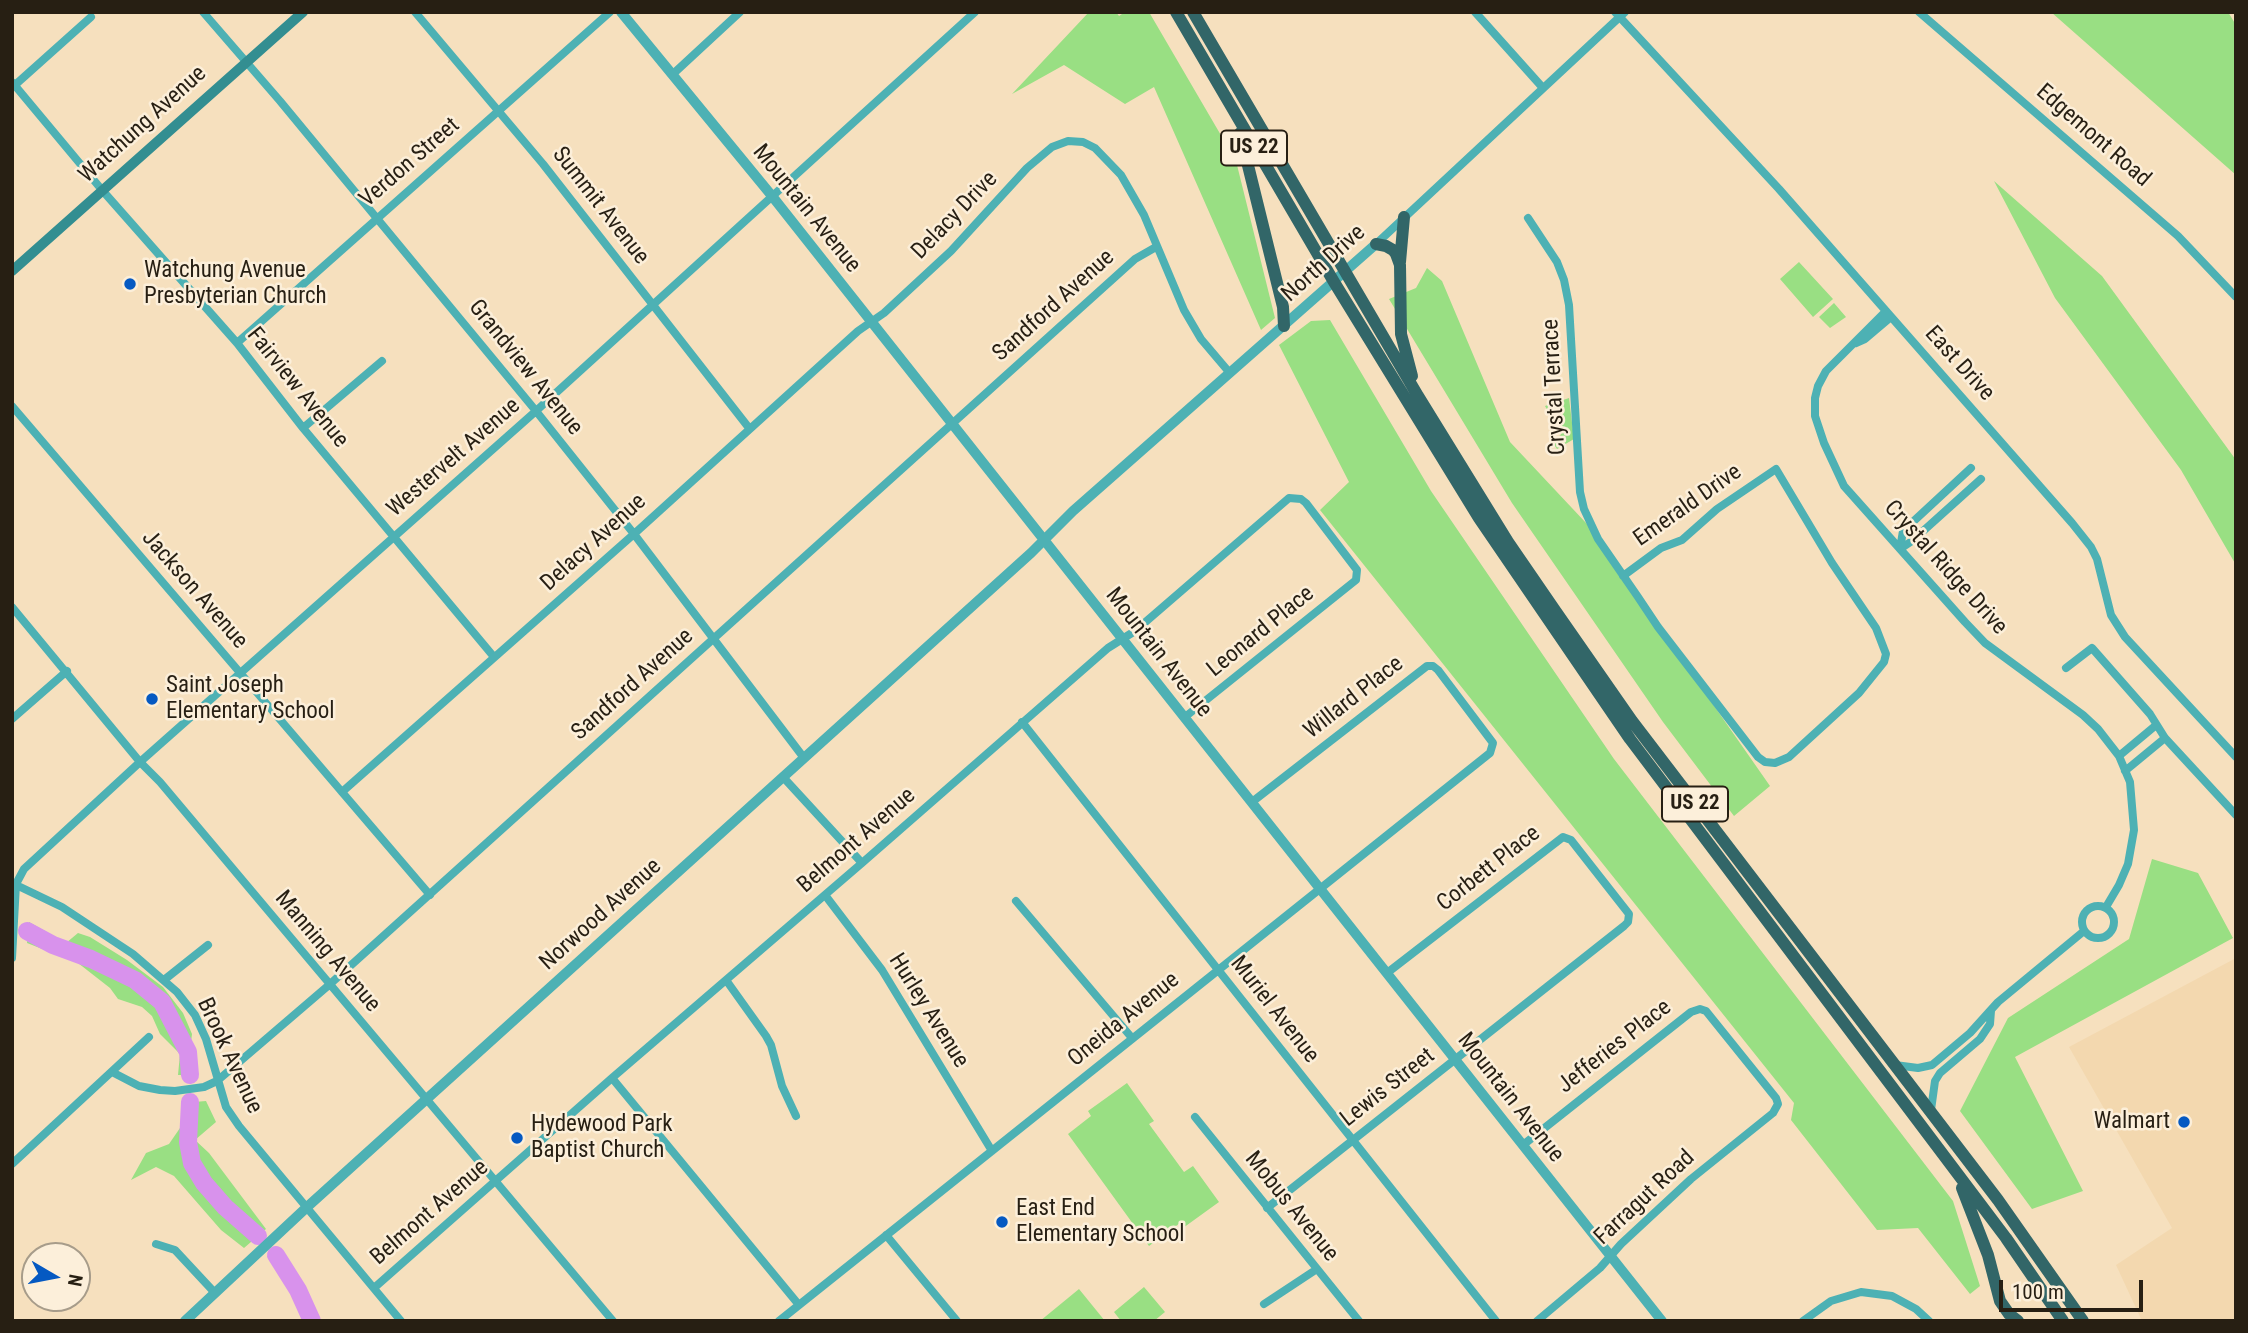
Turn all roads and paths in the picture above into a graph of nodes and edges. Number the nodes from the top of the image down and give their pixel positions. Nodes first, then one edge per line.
1 (203, 12) edge
2 (303, 12) edge
3 (415, 12) edge
4 (610, 12) edge
5 (621, 12) edge
6 (740, 12) edge
7 (975, 12) edge
8 (1176, 12) edge
9 (1193, 12) edge
10 (1475, 12) edge
11 (1919, 12) edge
12 (1619, 14) edge
13 (91, 17) dead end
14 (245, 63) junction
15 (673, 74) junction
16 (14, 83) edge
17 (1543, 88) junction
18 (499, 111) junction
19 (1237, 120) junction
20 (102, 190) junction
21 (772, 196) junction
22 (1404, 217) junction
23 (376, 218) junction
24 (1528, 218) dead end
25 (1376, 244) junction
26 (1156, 247) junction
27 (1400, 265) junction
28 (12, 271) edge
29 (1345, 272) junction
30 (1334, 282) junction
31 (2236, 297) edge
32 (653, 303) junction
33 (1888, 314) junction
34 (871, 321) junction
35 (1284, 326) junction
36 (237, 343) junction
37 (382, 361) dead end
38 (1229, 372) junction
39 (1418, 396) junction
40 (12, 406) edge
41 (536, 411) junction
42 (953, 424) junction
43 (303, 428) junction
44 (749, 428) junction
45 (1971, 468) dead end
46 (1981, 479) dead end
47 (634, 534) junction
48 (394, 537) junction
49 (1044, 539) junction
50 (1900, 549) junction
51 (1358, 575) joint
52 (1623, 576) junction
53 (12, 607) edge
54 (714, 639) junction
55 (1122, 639) junction
56 (494, 657) junction
57 (2066, 668) dead end
58 (67, 671) junction
59 (240, 673) junction
60 (1185, 717) junction
61 (12, 719) edge
62 (1022, 722) junction
63 (2155, 726) junction
64 (2165, 738) junction
65 (1493, 749) joint
66 (2119, 756) junction
67 (2236, 757) edge
68 (804, 758) junction
69 (140, 762) junction
70 (2125, 771) junction
71 (783, 777) junction
72 (342, 792) junction
73 (1252, 802) junction
74 (2236, 815) edge
75 (862, 863) junction
76 (14, 884) edge
77 (1320, 888) junction
78 (430, 895) junction
79 (825, 895) junction
80 (1016, 901) dead end
81 (2106, 907) junction
82 (1629, 918) joint
83 (2084, 930) junction
84 (208, 946) dead end
85 (12, 958) edge
86 (1218, 970) junction
87 (1387, 973) junction
88 (164, 980) junction
89 (726, 980) junction
90 (329, 985) junction
91 (1991, 1011) junction
92 (149, 1037) dead end
93 (1132, 1038) junction
94 (1456, 1059) junction
95 (1895, 1065) junction
96 (112, 1072) junction
97 (612, 1077) junction
98 (216, 1081) junction
99 (426, 1100) junction
100 (1778, 1104) joint
101 (1931, 1112) junction
102 (796, 1116) dead end
103 (1195, 1118) dead end
104 (1352, 1140) junction
105 (1523, 1145) junction
106 (992, 1151) junction
107 (12, 1164) edge
108 (1958, 1175) junction
109 (495, 1182) junction
110 (306, 1208) junction
111 (1267, 1209) junction
112 (886, 1235) junction
113 (156, 1244) dead end
114 (1611, 1256) junction
115 (1317, 1269) junction
116 (374, 1288) junction
117 (215, 1293) junction
118 (1264, 1304) dead end
119 (799, 1305) junction
120 (2080, 1317) edge
121 (185, 1321) edge
122 (401, 1321) edge
123 (613, 1321) edge
124 (779, 1321) edge
125 (957, 1321) edge
126 (1359, 1321) edge
127 (1496, 1321) edge
128 (1537, 1321) edge
129 (1662, 1321) edge
130 (1803, 1321) edge
131 (1929, 1321) edge
132 (2018, 1321) edge
133 (2065, 1321) edge

1 - 14 street, Grandview Avenue
2 - 14 main road, Watchung Avenue
3 - 18 street, Summit Avenue
4 - 18 street, Verdon Street
5 - 15 street, Mountain Avenue
6 - 15 street
7 - 21 street, Westervelt Avenue
8 - 19 highway, US 22
9 - 29 highway, US 22
10 - 17 street
11 - 31 street, Edgemont Road
12 - 17 street, North Drive
12 - 33 street, East Drive
13 - 16 street
14 - 20 main road, Watchung Avenue
14 - 23 street, Grandview Avenue
15 - 21 street, Mountain Avenue
16 - 20 street, Fairview Avenue
17 - 22 street, North Drive
18 - 23 street, Verdon Street
18 - 32 street, Summit Avenue
19 - 30 highway, US 22
19 - 35 highway
20 - 28 main road, Watchung Avenue
20 - 36 street, Fairview Avenue
21 - 32 street, Westervelt Avenue
21 - 34 street, Mountain Avenue
22 - 25 street, North Drive
22 - 27 highway
23 - 36 street, Verdon Street
23 - 41 street, Grandview Avenue
24 - 52 street, Crystal Terrace
25 - 27 highway
25 - 29 street, North Drive
26 - 34 street, Delacy Drive
26 - 38 street
26 - 42 street, Sandford Avenue
27 - 39 highway
29 - 30 street, North Drive
29 - 39 highway, US 22
30 - 35 street, North Drive
30 - 108 highway, US 22
32 - 41 street, Westervelt Avenue
32 - 44 street, Summit Avenue
33 - 50 street, Crystal Ridge Drive
33 - 67 street, East Drive
34 - 42 street, Mountain Avenue
34 - 44 street, Delacy Avenue
35 - 38 street, North Drive
36 - 43 street, Fairview Avenue
37 - 43 street
38 - 49 street, North Drive
39 - 95 highway, US 22
40 - 59 street, Jackson Avenue
41 - 47 street, Grandview Avenue
41 - 48 street, Westervelt Avenue
42 - 49 street, Mountain Avenue
42 - 54 street, Sandford Avenue
43 - 48 street, Fairview Avenue
44 - 47 street, Delacy Avenue
45 - 50 street
46 - 50 street
47 - 54 street, Grandview Avenue
47 - 56 street, Delacy Avenue
48 - 56 street, Fairview Avenue
48 - 59 street, Westervelt Avenue
49 - 55 street, Mountain Avenue
49 - 68 street, Norwood Avenue
50 - 66 street, Crystal Ridge Drive
51 - 55 street, Belmont Avenue
51 - 60 street, Leonard Place
52 - 52 street, Emerald Drive
53 - 58 street, Manning Avenue
54 - 68 street, Grandview Avenue
54 - 78 street, Sandford Avenue
55 - 60 street, Mountain Avenue
55 - 62 street, Belmont Avenue
56 - 72 street, Delacy Avenue
57 - 63 street
58 - 61 street
58 - 69 street, Manning Avenue
59 - 69 street, Westervelt Avenue
59 - 72 street, Jackson Avenue
60 - 73 street, Mountain Avenue
62 - 75 street, Belmont Avenue
62 - 86 street, Muriel Avenue
63 - 64 street
63 - 66 street
64 - 70 street
64 - 74 street
65 - 73 street, Willard Place
65 - 77 street, Oneida Avenue
66 - 70 street, Crystal Ridge Drive
68 - 71 street, Norwood Avenue
69 - 76 street, Westervelt Avenue
69 - 90 street, Manning Avenue
70 - 81 street, Crystal Ridge Drive
71 - 75 street
71 - 99 street, Norwood Avenue
72 - 78 street, Jackson Avenue
73 - 77 street, Mountain Avenue
75 - 79 street, Belmont Avenue
76 - 85 street
76 - 88 street, Brook Avenue
77 - 86 street, Oneida Avenue
77 - 87 street, Mountain Avenue
78 - 90 street, Sandford Avenue
79 - 89 street, Belmont Avenue
79 - 106 street, Hurley Avenue
80 - 93 street
81 - 83 street, Crystal Ridge Drive
81 - 83 street, Crystal Ridge Drive
82 - 87 street, Corbett Place
82 - 94 street, Lewis Street
83 - 91 street, Crystal Ridge Drive
84 - 88 street
86 - 93 street, Oneida Avenue
86 - 104 street, Muriel Avenue
87 - 94 street, Mountain Avenue
88 - 98 street, Brook Avenue
89 - 97 street, Belmont Avenue
89 - 102 street
90 - 98 street, Sandford Avenue
90 - 99 street, Manning Avenue
91 - 95 street, Crystal Ridge Drive
91 - 101 street, Crystal Ridge Drive
92 - 96 street
93 - 106 street, Oneida Avenue
94 - 104 street, Lewis Street
94 - 105 street, Mountain Avenue
95 - 101 highway, US 22
96 - 98 street, Sandford Avenue
96 - 107 street
97 - 109 street, Belmont Avenue
97 - 119 street
98 - 110 street, Brook Avenue
99 - 109 street, Manning Avenue
99 - 110 street, Norwood Avenue
100 - 105 street, Jefferies Place
100 - 114 street, Farragut Road
101 - 120 highway, US 22
103 - 111 street, Mobus Avenue
104 - 111 street, Lewis Street
104 - 127 street, Muriel Avenue
105 - 114 street, Mountain Avenue
106 - 112 street, Oneida Avenue
108 - 132 highway
108 - 133 highway, US 22
109 - 116 street, Belmont Avenue
109 - 123 street, Manning Avenue
110 - 116 street, Brook Avenue
110 - 117 street, Norwood Avenue
111 - 115 street, Mobus Avenue
112 - 119 street, Oneida Avenue
112 - 125 street
113 - 117 street
114 - 128 street, Farragut Road
114 - 129 street, Mountain Avenue
115 - 118 street
115 - 126 street, Mobus Avenue
116 - 122 street, Brook Avenue
117 - 121 street, Norwood Avenue
119 - 124 street, Oneida Avenue
120 - 133 highway
130 - 131 street

